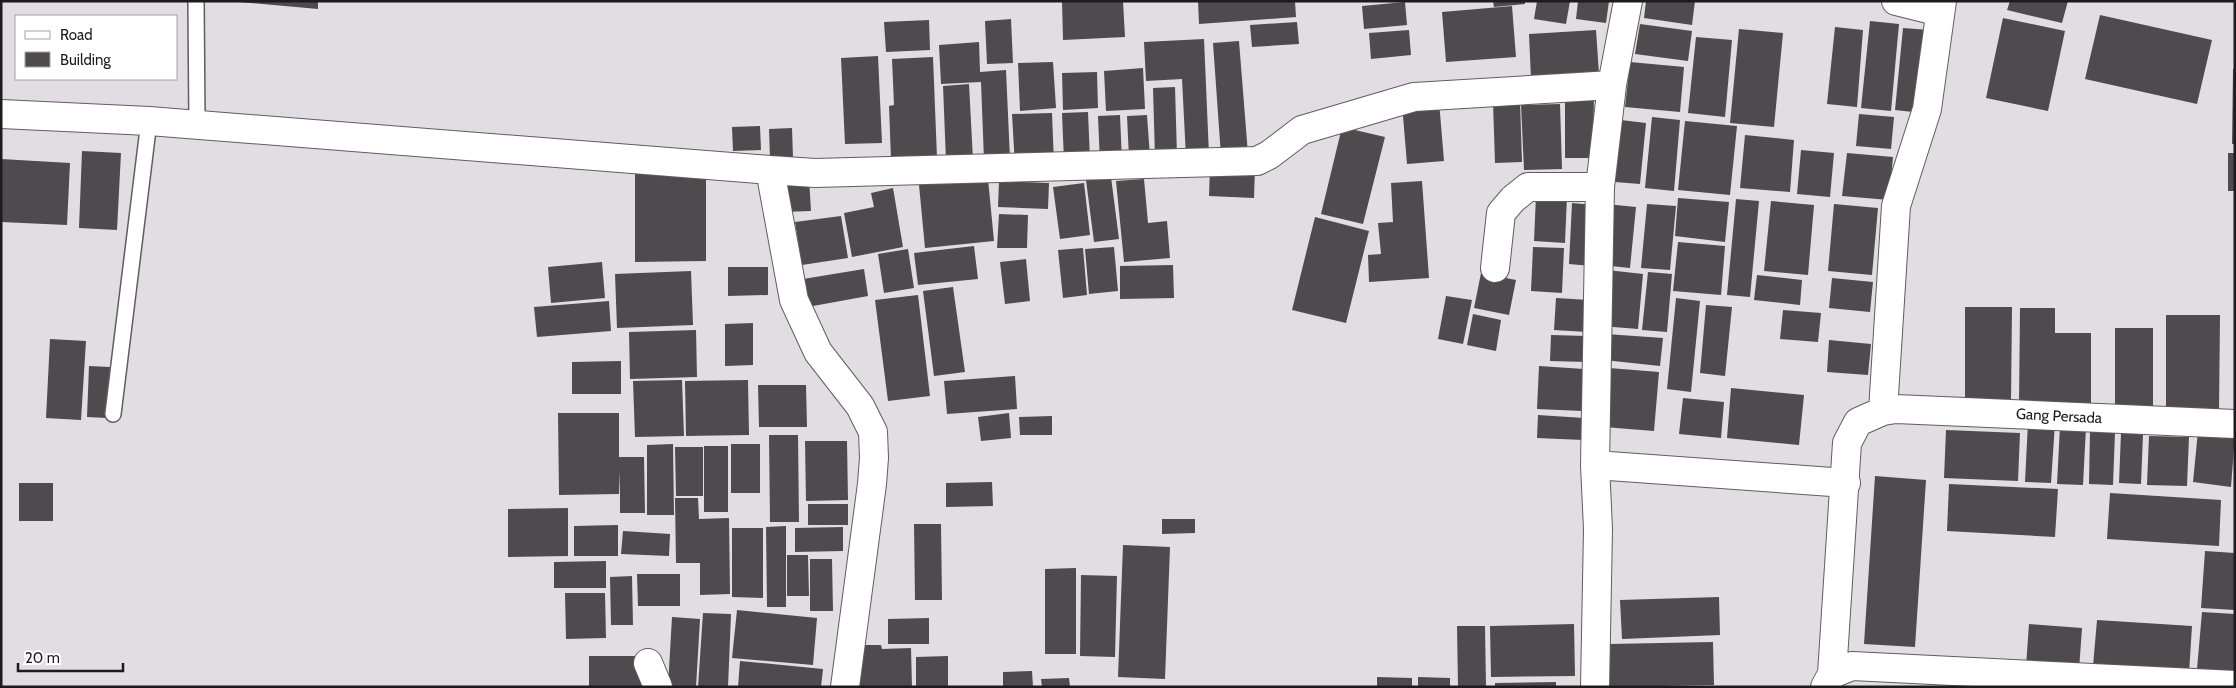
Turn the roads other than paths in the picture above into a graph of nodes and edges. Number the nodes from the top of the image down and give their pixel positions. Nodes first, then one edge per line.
1 (196, 1) edge
2 (1628, 1) edge
3 (1896, 1) edge
4 (1941, 7) edge
5 (1612, 86) junction
6 (1, 114) edge
7 (149, 121) junction
8 (197, 125) junction
9 (770, 170) junction
10 (1600, 187) junction
11 (1495, 268) dead end
12 (1883, 412) junction
13 (113, 414) dead end
14 (2235, 424) edge
15 (1595, 465) junction
16 (1846, 483) junction
17 (1829, 680) edge
18 (2235, 685) edge
19 (845, 687) edge
20 (1595, 687) edge

1 - 8 lane
2 - 5 street
3 - 4 street
4 - 12 street
5 - 9 street
5 - 10 street
6 - 7 street
7 - 8 street
7 - 13 lane
8 - 9 street
9 - 19 street
10 - 11 street
10 - 15 street
12 - 14 street, Gang Persada
12 - 16 street, Gang Persada
15 - 16 street
15 - 20 street
16 - 17 street, Gang Persada
17 - 18 street

